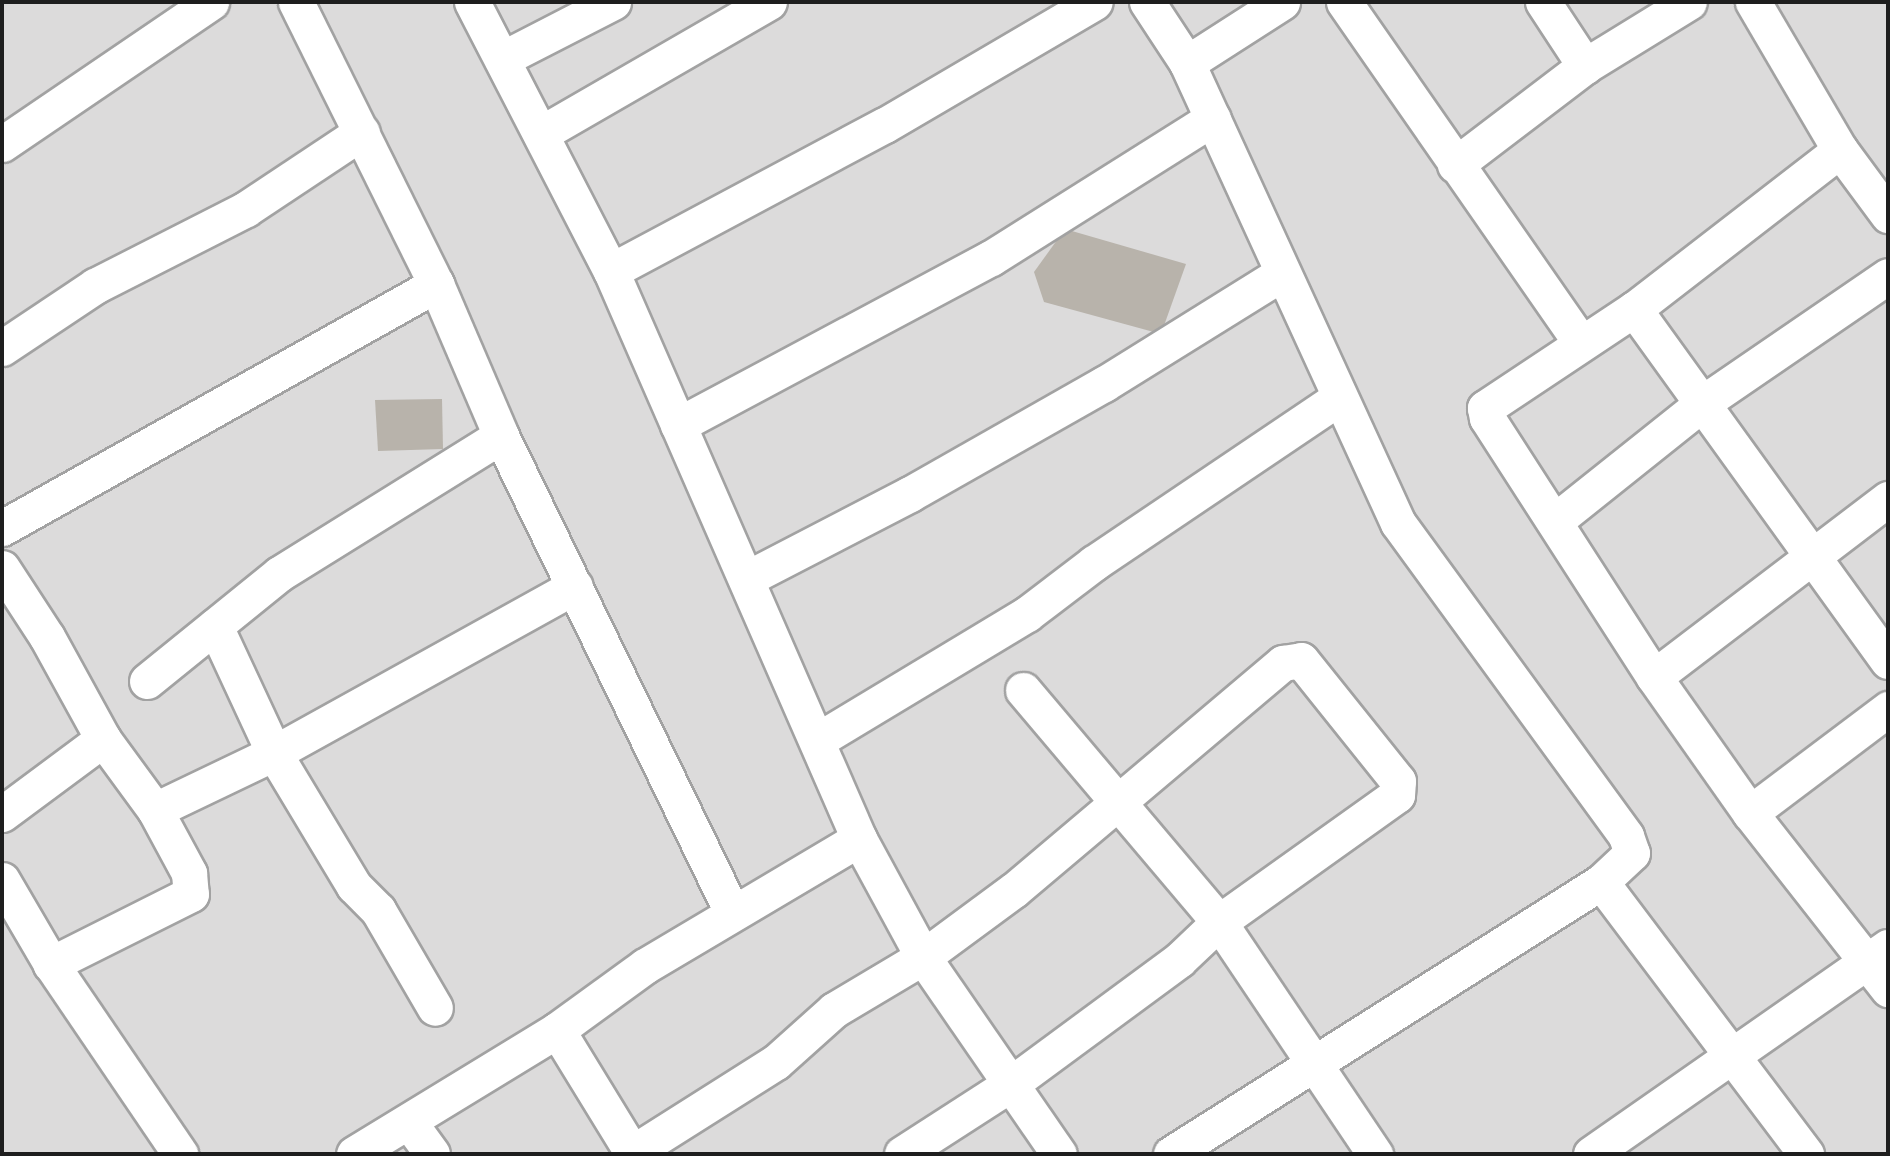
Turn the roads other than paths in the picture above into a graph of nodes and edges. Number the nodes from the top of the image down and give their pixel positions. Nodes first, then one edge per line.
1 (211, 2) edge
2 (296, 2) edge
3 (472, 2) edge
4 (613, 2) edge
5 (769, 2) edge
6 (1095, 2) edge
7 (1147, 2) edge
8 (1282, 2) edge
9 (1344, 2) edge
10 (1543, 2) edge
11 (1689, 2) edge
12 (1753, 2) edge
13 (502, 59) junction
14 (1187, 63) junction
15 (1585, 66) junction
16 (1213, 118) junction
17 (362, 132) junction
18 (542, 133) junction
19 (2, 144) edge
20 (1840, 150) junction
21 (1455, 165) junction
22 (1888, 215) edge
23 (611, 271) junction
24 (1282, 273) junction
25 (1888, 276) edge
26 (436, 284) junction
27 (1634, 309) junction
28 (1580, 342) junction
29 (2, 348) edge
30 (1339, 398) junction
31 (1704, 402) junction
32 (678, 425) junction
33 (501, 436) junction
34 (1888, 499) edge
35 (1555, 521) junction
36 (2, 528) edge
37 (1812, 558) junction
38 (2, 568) edge
39 (746, 579) junction
40 (575, 586) junction
41 (215, 626) junction
42 (1888, 661) edge
43 (1654, 677) junction
44 (147, 681) dead end
45 (1023, 690) dead end
46 (1888, 709) edge
47 (103, 739) junction
48 (818, 740) junction
49 (274, 753) junction
50 (1119, 802) junction
51 (155, 810) junction
52 (1750, 813) junction
53 (2, 814) edge
54 (859, 839) junction
55 (2, 880) edge
56 (1601, 882) junction
57 (732, 912) junction
58 (1219, 922) junction
59 (923, 957) junction
60 (51, 964) junction
61 (1882, 966) edge
62 (435, 1008) dead end
63 (557, 1030) junction
64 (1732, 1060) junction
65 (1315, 1066) junction
66 (1012, 1083) junction
67 (408, 1122) junction
68 (1800, 1152) edge
69 (180, 1154) edge
70 (354, 1154) edge
71 (432, 1154) edge
72 (633, 1154) edge
73 (902, 1154) edge
74 (1059, 1154) edge
75 (1171, 1154) edge
76 (1375, 1154) edge
77 (1591, 1154) edge

1 - 19 street
2 - 17 street
3 - 13 street
4 - 13 street
5 - 18 street
6 - 23 street
7 - 14 street
8 - 14 street
9 - 21 street
10 - 15 street
11 - 15 street
12 - 20 street
13 - 18 street
14 - 16 street
15 - 21 street
16 - 24 street
16 - 32 street
17 - 26 street
17 - 29 street
18 - 23 street
20 - 22 street
20 - 27 street
21 - 28 street
23 - 32 street
24 - 30 street
24 - 39 street
25 - 31 street
26 - 33 street
26 - 36 street
27 - 28 street
27 - 31 street
28 - 35 street
30 - 48 street
30 - 56 street
31 - 35 street
31 - 37 street
32 - 39 street
33 - 40 street
33 - 41 street
34 - 37 street
35 - 43 street
37 - 42 street
37 - 43 street
38 - 47 street
39 - 48 street
40 - 49 street
40 - 57 street
41 - 44 street
41 - 49 street
43 - 52 street
45 - 50 street
46 - 52 street
47 - 51 street
47 - 53 street
48 - 54 street
49 - 51 street
49 - 62 street
50 - 58 street
50 - 58 street
50 - 59 street
51 - 60 street
52 - 61 street
54 - 57 street
54 - 59 street
55 - 60 street
56 - 64 street
56 - 65 street
57 - 63 street
58 - 65 street
58 - 66 street
59 - 66 street
59 - 72 street
60 - 69 street
61 - 64 street
63 - 67 street
63 - 72 street
64 - 68 street
64 - 77 street
65 - 75 street
65 - 76 street
66 - 73 street
66 - 74 street
67 - 70 street
67 - 71 street

